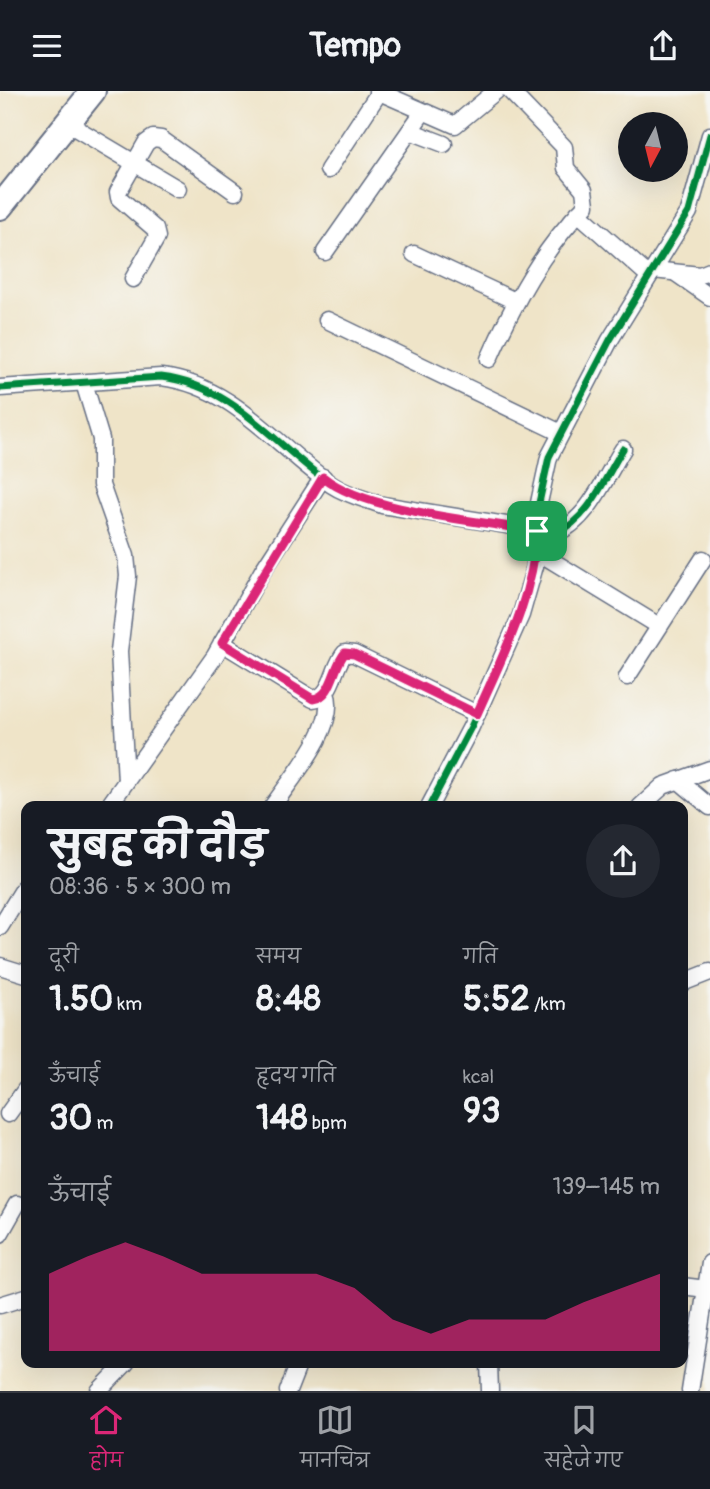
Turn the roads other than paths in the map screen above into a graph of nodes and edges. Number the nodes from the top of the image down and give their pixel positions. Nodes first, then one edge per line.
1 (93, 91) edge
2 (379, 91) edge
3 (495, 91) edge
4 (510, 91) edge
5 (423, 112) junction
6 (68, 123) junction
7 (410, 131) junction
8 (710, 135) edge
9 (444, 144) dead end
10 (135, 164) junction
11 (328, 170) dead end
12 (178, 189) dead end
13 (235, 192) dead end
14 (0, 207) edge
15 (578, 213) junction
16 (325, 252) dead end
17 (414, 254) dead end
18 (710, 271) edge
19 (675, 272) junction
20 (651, 273) junction
21 (133, 279) dead end
22 (710, 296) edge
23 (515, 301) junction
24 (327, 320) dead end
25 (489, 359) dead end
26 (84, 383) junction
27 (0, 388) edge
28 (561, 433) junction
29 (623, 449) dead end
30 (323, 477) junction
31 (537, 531) junction
32 (536, 551) junction
33 (703, 559) dead end
34 (659, 627) junction
35 (222, 643) junction
36 (627, 677) dead end
37 (326, 693) junction
38 (477, 714) junction
39 (710, 769) edge
40 (678, 780) junction
41 (125, 781) junction
42 (111, 801) edge
43 (276, 801) edge
44 (432, 801) edge
45 (647, 801) edge
46 (710, 807) edge
47 (21, 893) edge
48 (0, 927) edge
49 (0, 965) edge
50 (710, 971) edge
51 (21, 972) edge
52 (688, 980) edge
53 (21, 1096) edge
54 (8, 1114) dead end
55 (17, 1204) dead end
56 (0, 1234) edge
57 (710, 1263) edge
58 (688, 1287) edge
59 (706, 1289) junction
60 (21, 1299) edge
61 (0, 1305) edge
62 (704, 1336) edge
63 (121, 1368) edge
64 (297, 1368) edge
65 (489, 1368) edge
66 (99, 1391) edge
67 (287, 1391) edge
68 (490, 1391) edge
69 (690, 1391) edge

1 - 6 main road
2 - 5 street
2 - 11 street
3 - 5 street
4 - 15 street
5 - 7 street
6 - 10 street
6 - 14 main road
7 - 9 street
7 - 16 street
8 - 20 street
10 - 12 street
10 - 13 street
10 - 21 street
15 - 20 street
15 - 23 street
17 - 23 street
18 - 19 street
19 - 20 street
19 - 22 street
20 - 28 street
23 - 25 street
24 - 28 street
26 - 27 street
26 - 30 street
26 - 41 street
28 - 31 street
29 - 31 street
30 - 31 street
30 - 35 street
31 - 32 street
32 - 34 street
32 - 38 street
33 - 34 street
34 - 36 street
35 - 37 street
35 - 41 street
37 - 38 street
37 - 43 street
38 - 44 street
39 - 40 street
40 - 45 street
40 - 46 street
41 - 42 street
47 - 48 street
49 - 51 street
50 - 52 street
53 - 54 street
55 - 56 street
57 - 59 street
58 - 59 street
59 - 62 street
60 - 61 street
62 - 69 street
63 - 66 street
64 - 67 street
65 - 68 street

